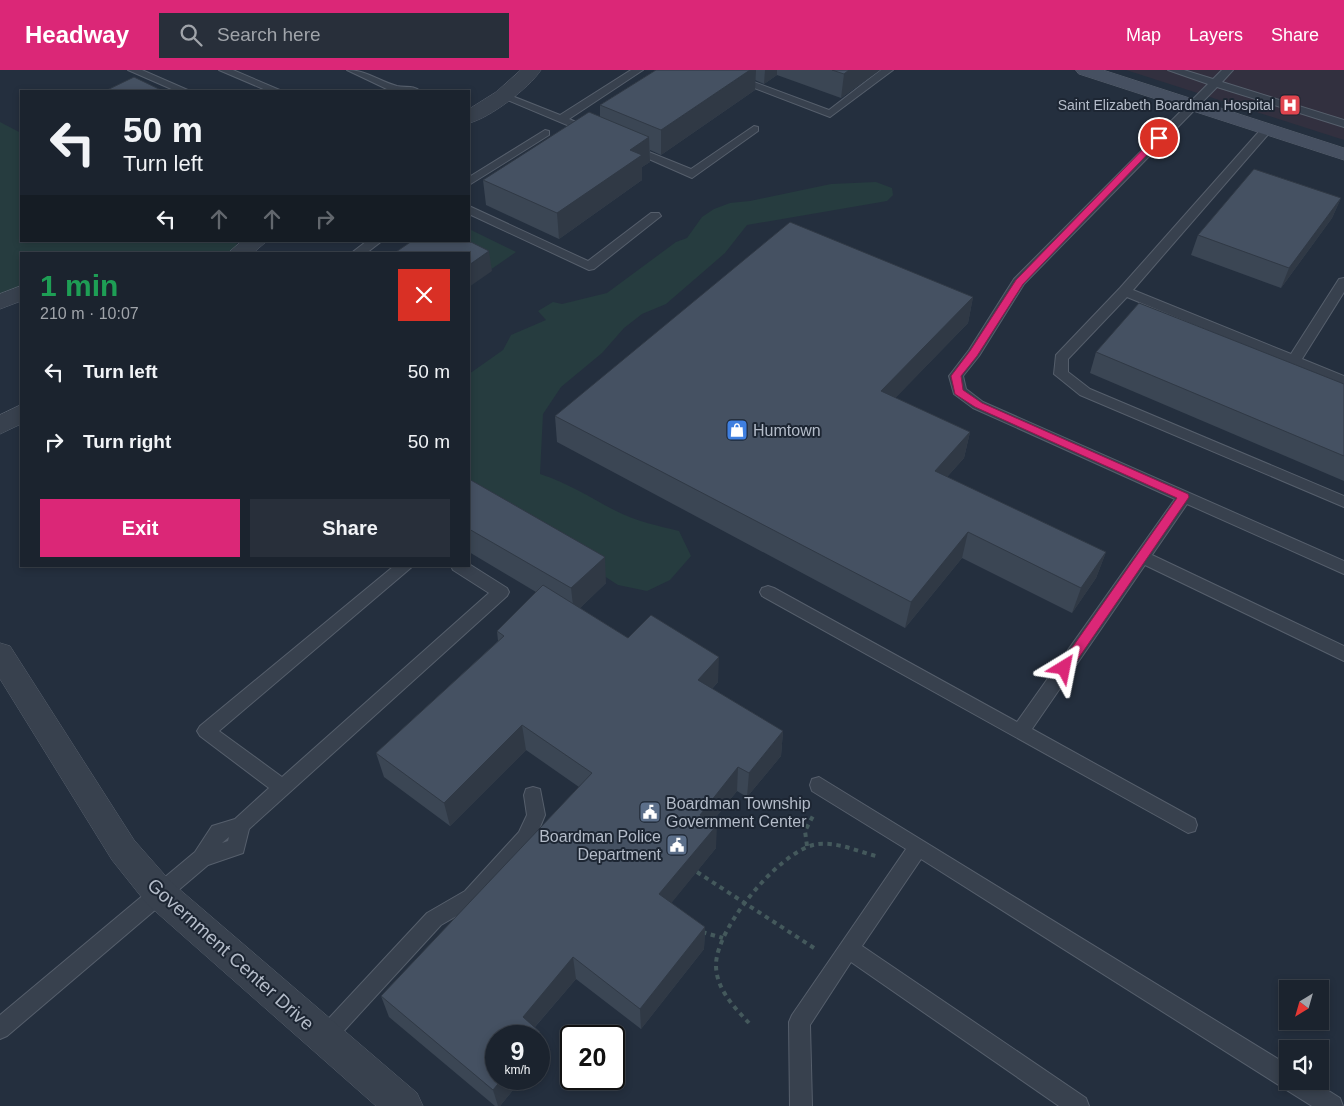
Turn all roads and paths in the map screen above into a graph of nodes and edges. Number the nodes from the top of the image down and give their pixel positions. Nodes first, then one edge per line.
1 (133, 70) edge
2 (224, 70) edge
3 (352, 70) edge
4 (375, 70) edge
5 (532, 70) edge
6 (638, 70) edge
7 (712, 70) edge
8 (888, 70) edge
9 (1085, 70) edge
10 (1173, 70) edge
11 (1228, 70) edge
12 (365, 76) junction
13 (1215, 83) junction
14 (183, 90) edge
15 (274, 90) edge
16 (396, 90) edge
17 (503, 96) junction
18 (1193, 105) junction
19 (830, 114) joint
20 (470, 116) edge
21 (560, 120) junction
22 (1344, 124) edge
23 (754, 129) dead end
24 (1267, 129) junction
25 (545, 133) dead end
26 (604, 138) edge
27 (622, 145) edge
28 (1344, 154) edge
29 (470, 181) edge
30 (470, 210) edge
31 (654, 216) dead end
32 (255, 242) edge
33 (374, 242) edge
34 (240, 252) edge
35 (359, 252) edge
36 (1344, 282) edge
37 (1125, 291) junction
38 (20, 293) edge
39 (0, 302) edge
40 (1294, 360) junction
41 (1344, 381) edge
42 (20, 413) edge
43 (0, 426) edge
44 (1184, 497) junction
45 (1344, 502) edge
46 (1142, 557) junction
47 (404, 567) edge
48 (461, 567) edge
49 (1344, 568) edge
50 (768, 592) dead end
51 (0, 654) edge
52 (1344, 654) edge
53 (1020, 732) junction
54 (819, 785) dead end
55 (282, 787) junction
56 (533, 796) dead end
57 (1188, 825) dead end
58 (913, 854) junction
59 (697, 872) edge
60 (159, 893) junction
61 (746, 903) junction
62 (694, 934) edge
63 (723, 938) junction
64 (844, 956) junction
65 (749, 1023) dead end
66 (0, 1029) edge
67 (324, 1038) junction
68 (1279, 1073) edge
69 (1307, 1090) edge
70 (404, 1106) edge
71 (801, 1106) edge
72 (1078, 1106) edge
73 (1332, 1106) edge

1 - 14 lane
2 - 15 lane
3 - 12 lane
4 - 12 lane
5 - 17 street
6 - 21 lane
7 - 19 lane
8 - 19 lane
9 - 18 street
10 - 13 lane
11 - 13 lane
12 - 16 lane
13 - 18 lane
13 - 22 lane
17 - 20 street
17 - 21 lane
18 - 24 street
18 - 44 lane
21 - 26 lane
23 - 27 lane
24 - 28 street
24 - 37 lane
25 - 29 lane
30 - 31 lane
32 - 34 street
33 - 35 lane
36 - 40 lane
37 - 40 lane
37 - 45 lane
38 - 39 street
40 - 41 lane
42 - 43 street
44 - 46 lane
44 - 49 lane
46 - 52 lane
46 - 53 lane
47 - 55 lane
48 - 55 lane
50 - 53 lane
51 - 60 street, Government Center Drive
53 - 57 lane
54 - 58 lane
55 - 60 lane
56 - 67 lane
58 - 61 path
58 - 64 lane
58 - 68 lane
59 - 61 path
60 - 66 lane
60 - 67 street, Government Center Drive
61 - 63 path
61 - 64 path
62 - 63 path
63 - 65 path
64 - 71 lane
64 - 72 lane
67 - 70 street, Government Center Drive
69 - 73 lane

